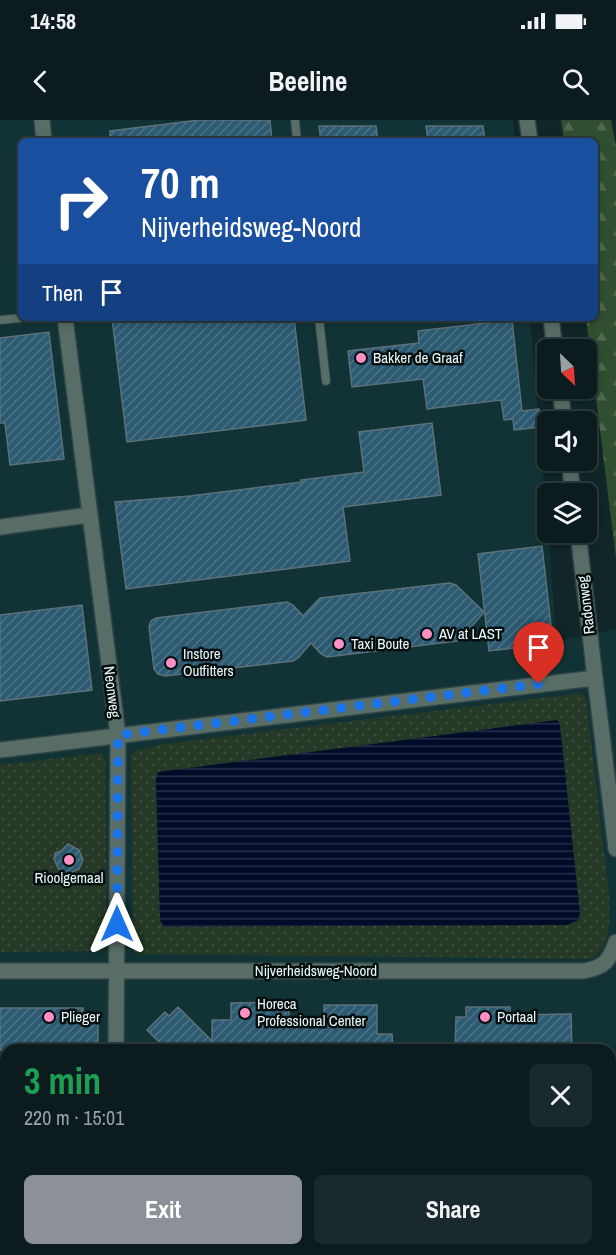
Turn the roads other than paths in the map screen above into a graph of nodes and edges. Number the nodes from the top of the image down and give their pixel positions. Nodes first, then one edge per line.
1 (42, 120) edge
2 (295, 120) edge
3 (528, 120) edge
4 (44, 138) edge
5 (297, 138) edge
6 (530, 138) edge
7 (18, 318) edge
8 (0, 320) edge
9 (65, 321) edge
10 (319, 321) edge
11 (552, 321) edge
12 (554, 339) edge
13 (326, 381) dead end
14 (89, 515) junction
15 (0, 526) edge
16 (579, 543) edge
17 (595, 678) junction
18 (118, 735) junction
19 (0, 750) edge
20 (616, 849) edge
21 (616, 942) edge
22 (0, 971) edge
23 (116, 971) junction
24 (116, 1044) edge

1 - 4 street
2 - 5 lane
3 - 6 street
7 - 8 lane
9 - 14 street, Neonweg
10 - 13 lane
11 - 12 street
14 - 15 street
14 - 18 street, Neonweg
16 - 17 street, Radonweg
17 - 18 street
17 - 20 street
18 - 19 street
18 - 23 street, Neonweg
21 - 23 street, Nijverheidsweg-Noord
22 - 23 street, Nijverheidsweg-Noord
23 - 24 street, Neonweg

